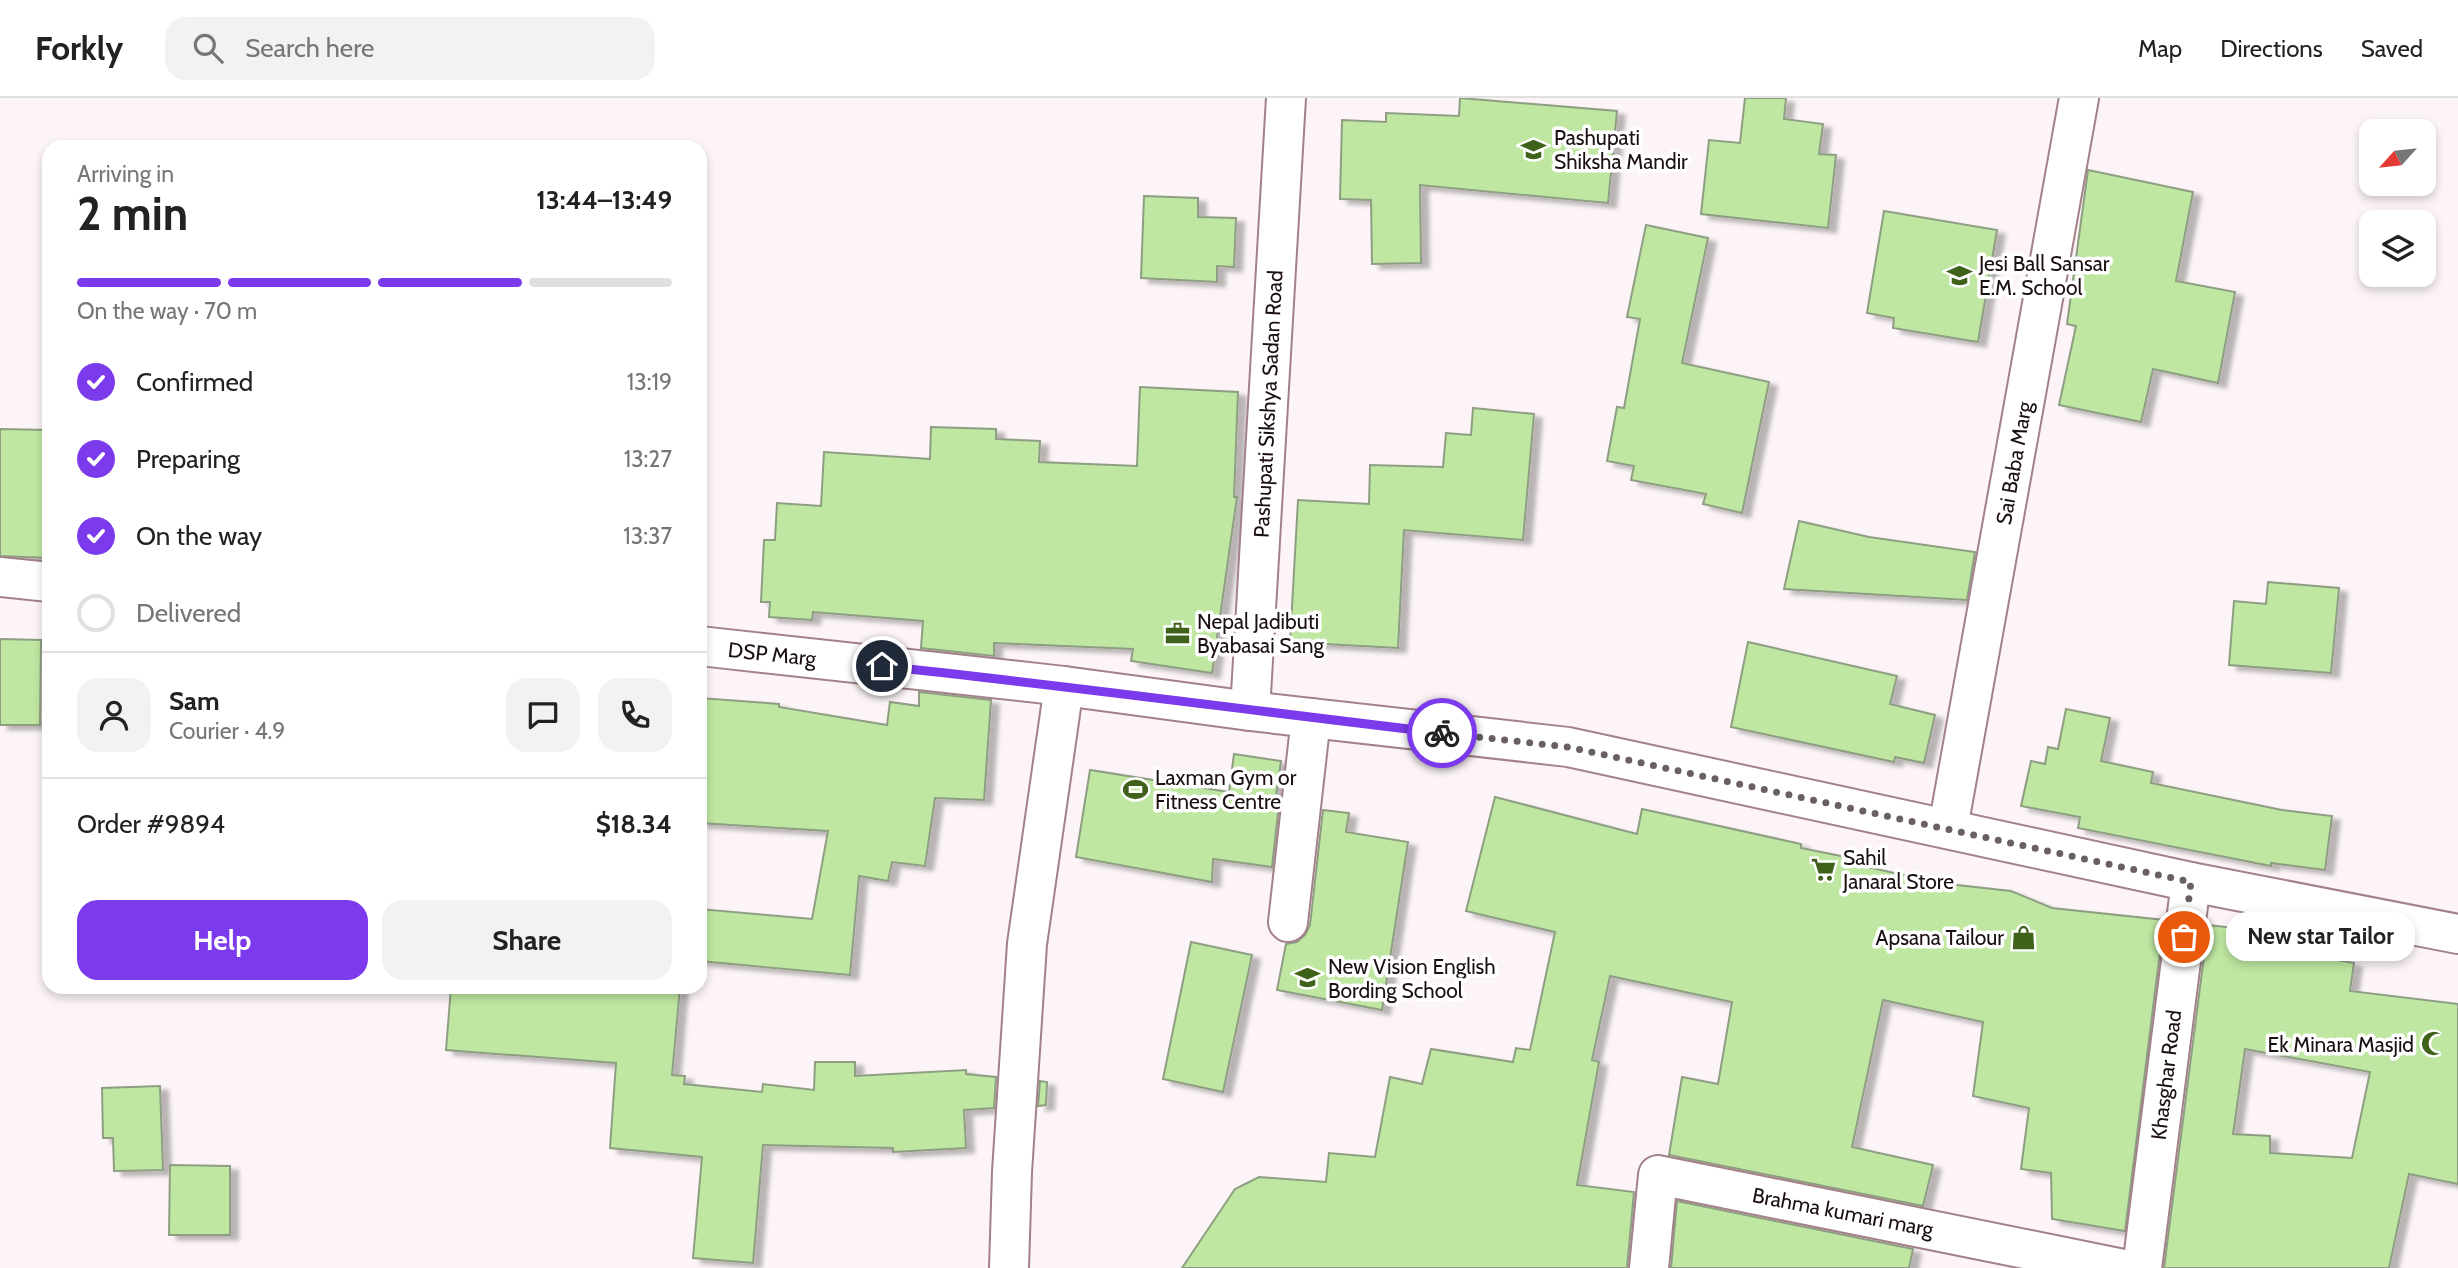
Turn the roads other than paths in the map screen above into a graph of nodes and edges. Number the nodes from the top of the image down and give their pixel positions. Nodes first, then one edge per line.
1 (1286, 98) edge
2 (2079, 98) edge
3 (0, 577) edge
4 (42, 581) edge
5 (707, 647) edge
6 (1064, 686) junction
7 (1250, 711) junction
8 (1311, 718) junction
9 (1948, 828) junction
10 (2191, 882) junction
11 (1288, 922) dead end
12 (2458, 934) edge
13 (1009, 1268) edge
14 (1649, 1268) edge
15 (2119, 1268) edge
16 (2142, 1268) edge

1 - 7 street, Pashupati Sikshya Sadan Road
2 - 9 street, Sai Baba Marg
3 - 4 street
5 - 6 street, DSP Marg
6 - 7 street, DSP Marg
6 - 13 street
7 - 8 street, DSP Marg
8 - 9 street, DSP Marg
8 - 11 street
9 - 10 street, DSP Marg
10 - 12 street, DSP Marg
10 - 16 street, Khasghar Road
14 - 15 street, Brahma kumari marg

